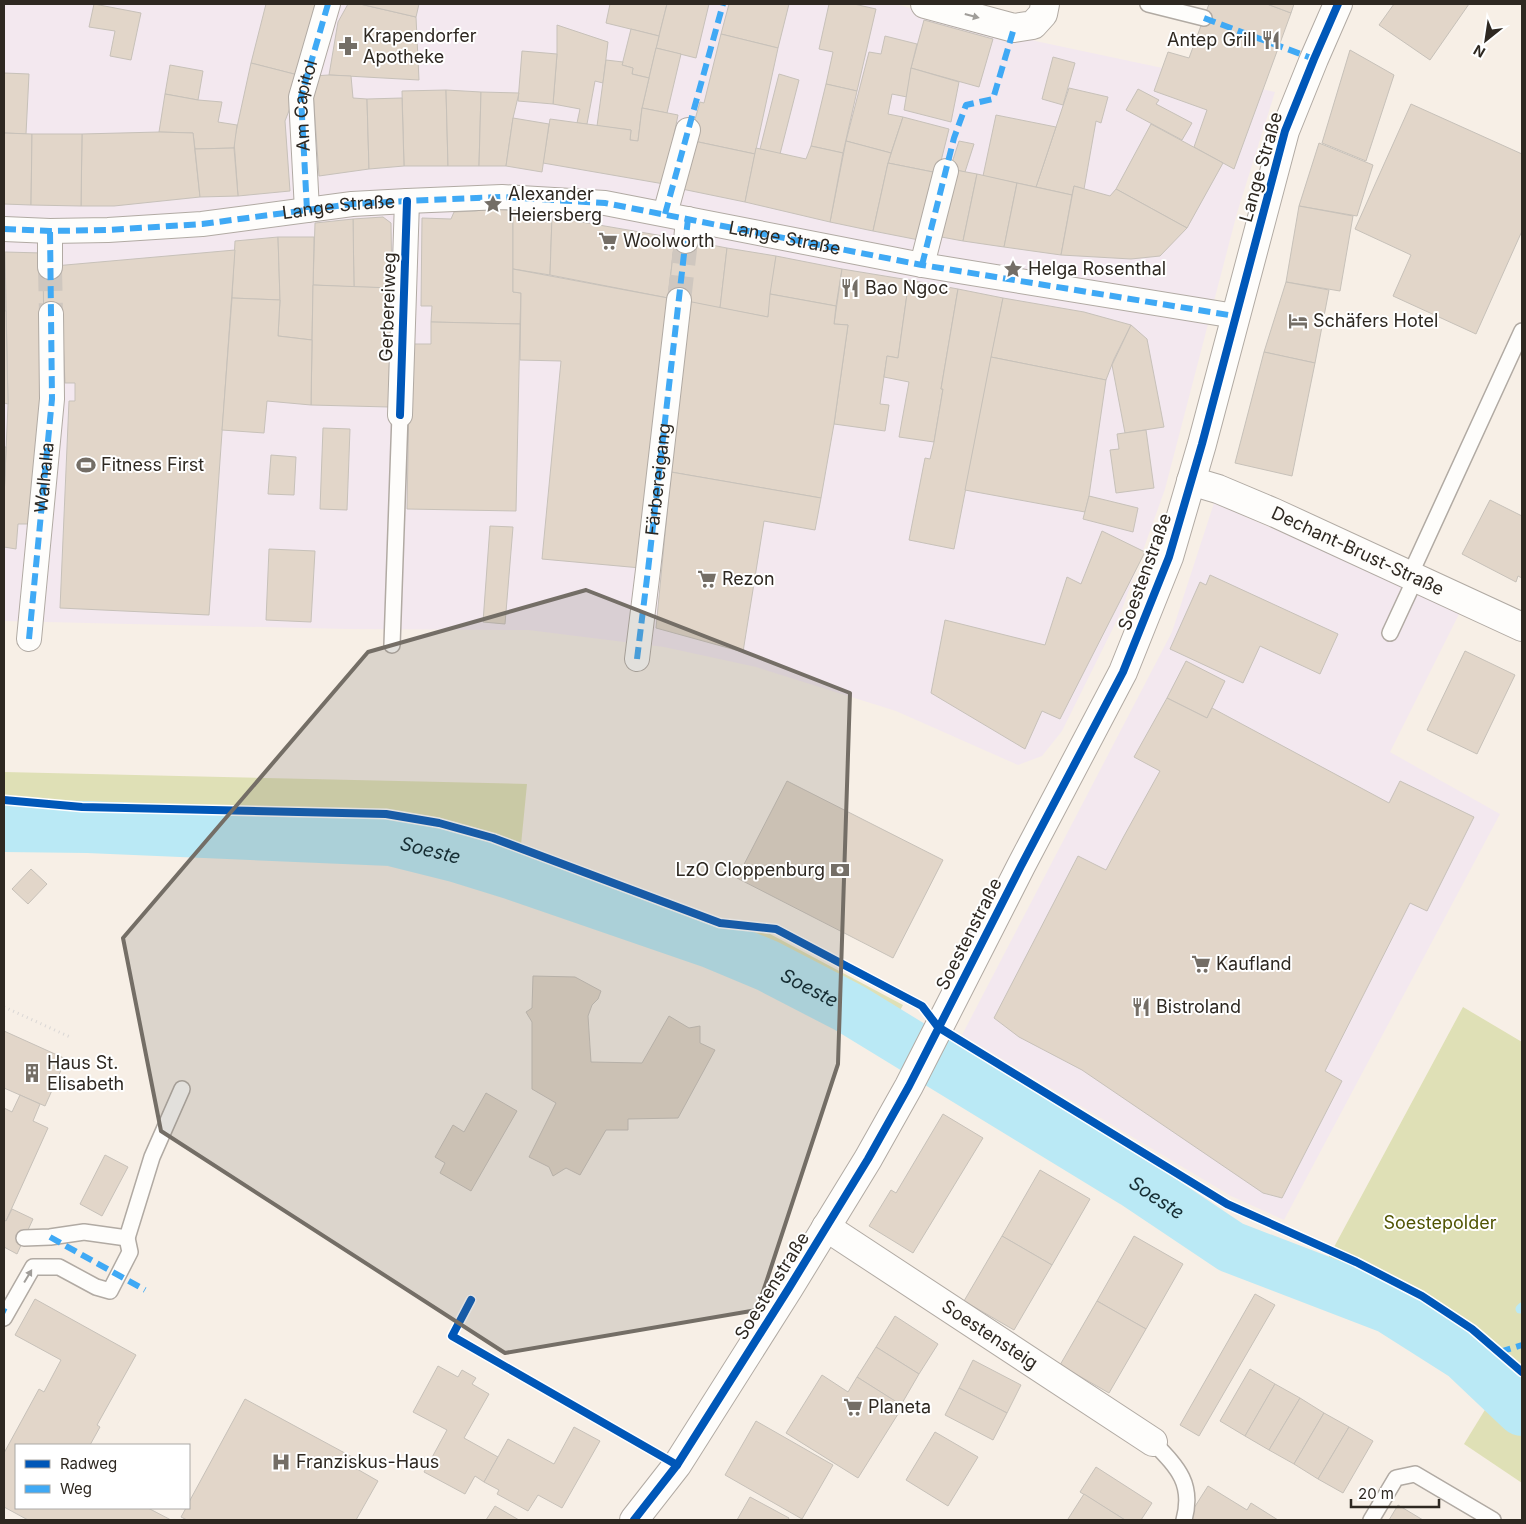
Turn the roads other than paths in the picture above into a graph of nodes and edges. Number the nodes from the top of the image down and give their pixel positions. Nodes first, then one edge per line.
1 (328, 4) edge
2 (925, 4) edge
3 (1045, 4) edge
4 (1148, 4) edge
5 (1338, 4) edge
6 (1204, 18) dead end
7 (688, 130) dead end
8 (946, 172) dead end
9 (407, 201) junction
10 (306, 210) junction
11 (665, 214) junction
12 (4, 229) edge
13 (50, 231) junction
14 (922, 265) junction
15 (50, 266) tunnel mouth
16 (679, 300) tunnel mouth
17 (51, 314) tunnel mouth
18 (1235, 316) junction
19 (1522, 331) edge
20 (400, 414) joint
21 (1191, 481) junction
22 (1413, 576) junction
23 (1522, 627) edge
24 (1390, 633) dead end
25 (29, 639) dead end
26 (392, 645) dead end
27 (637, 659) dead end
28 (182, 1089) dead end
29 (826, 1228) junction
30 (24, 1238) dead end
31 (127, 1238) junction
32 (4, 1318) edge
33 (1153, 1442) joint
34 (634, 1520) edge
35 (1184, 1520) edge
36 (1371, 1520) edge
37 (1493, 1520) edge

1 - 10 street, Am Capitol
2 -> 3 street
4 - 6 lane
5 - 18 street, Lange Straße
7 - 11 street
8 - 14 street
9 - 10 street, Lange Straße
9 - 11 street, Lange Straße
9 - 20 street, Gerbereiweg
10 - 13 street, Lange Straße
11 - 14 street, Lange Straße
12 - 13 street, Lange Straße
13 - 15 street
14 - 18 street, Lange Straße
16 - 27 street, Färbereigang
17 - 25 street, Walhalla
18 - 21 street, Soestenstraße
19 - 22 lane
20 - 26 lane, Gerbereiweg
21 - 22 street, Dechant-Brust-Straße
21 - 29 street, Soestenstraße
22 - 23 street, Dechant-Brust-Straße
22 - 24 lane
28 - 31 lane
29 - 33 street, Soestensteig
29 - 34 street, Soestenstraße
30 - 31 lane
32 -> 31 lane
33 - 35 lane
36 - 37 lane

